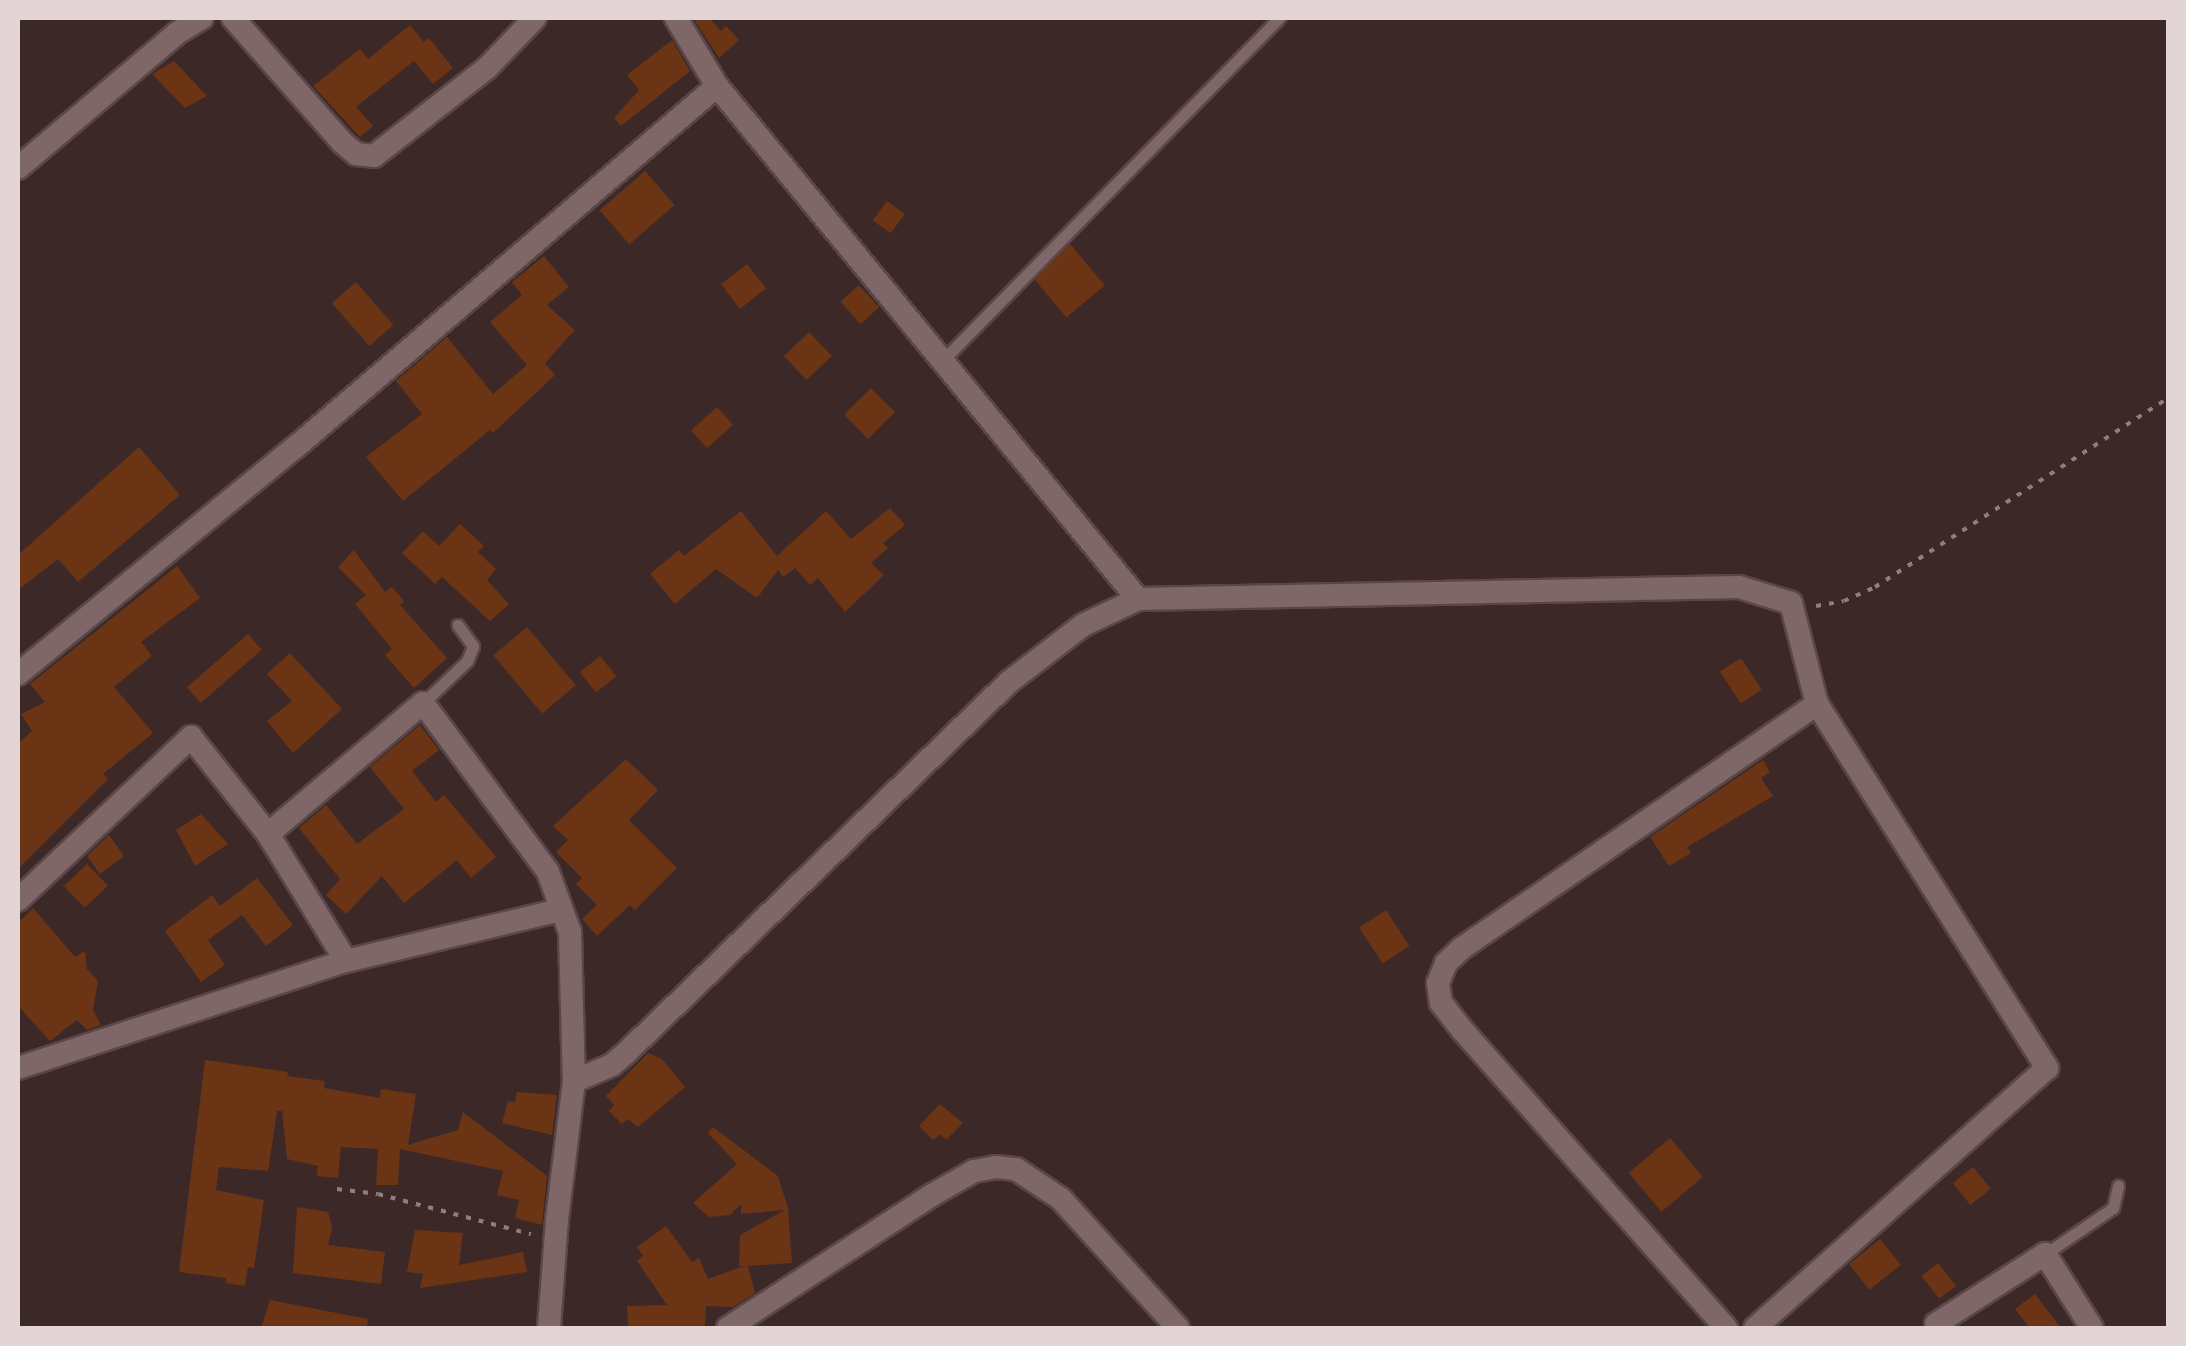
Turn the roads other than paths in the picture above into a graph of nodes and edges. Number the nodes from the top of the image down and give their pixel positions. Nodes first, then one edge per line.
1 (202, 18) edge
2 (233, 18) edge
3 (534, 18) edge
4 (676, 18) edge
5 (1279, 18) edge
6 (718, 86) junction
7 (18, 168) edge
8 (942, 362) junction
9 (1138, 599) junction
10 (458, 625) dead end
11 (18, 674) edge
12 (424, 703) junction
13 (1816, 704) junction
14 (268, 834) junction
15 (18, 900) edge
16 (560, 910) junction
17 (346, 960) junction
18 (18, 1068) edge
19 (574, 1081) junction
20 (2118, 1186) dead end
21 (2045, 1254) junction
22 (1936, 1324) dead end
23 (549, 1328) edge
24 (728, 1328) edge
25 (1178, 1328) edge
26 (1726, 1328) edge
27 (1755, 1328) edge
28 (2092, 1328) edge

1 - 7 street
2 - 3 street
4 - 6 street
5 - 8 lane
6 - 8 street
6 - 11 street
8 - 9 street
9 - 13 street
9 - 19 street
10 - 12 lane
12 - 14 street
12 - 16 street
13 - 26 street
13 - 27 street
14 - 15 street
14 - 17 street
16 - 17 street
16 - 19 street
17 - 18 street
19 - 23 street
20 - 21 lane
21 - 22 street
21 - 28 street
24 - 25 street

